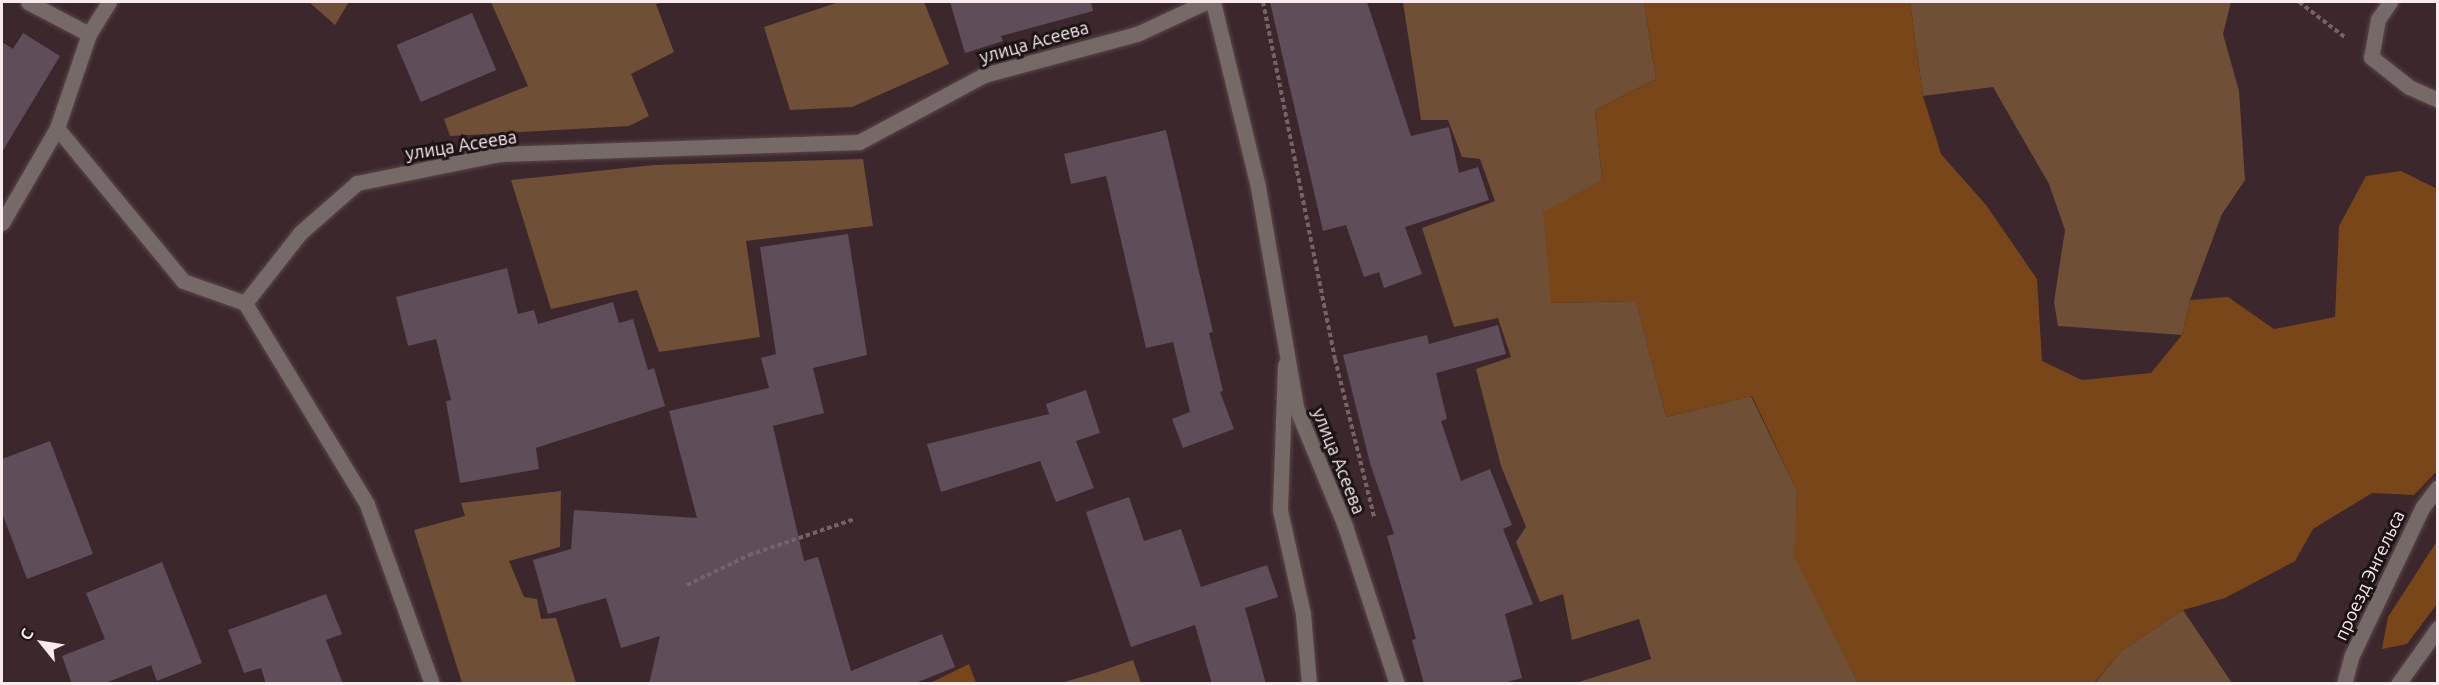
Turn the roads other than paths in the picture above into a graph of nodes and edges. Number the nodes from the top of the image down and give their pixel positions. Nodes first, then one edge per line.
1 (28, 2) edge
2 (108, 2) edge
3 (1206, 2) edge
4 (1213, 2) edge
5 (2390, 2) edge
6 (89, 34) junction
7 (2438, 100) edge
8 (57, 128) junction
9 (2, 223) edge
10 (245, 303) junction
11 (1286, 350) junction
12 (2438, 487) edge
13 (2438, 628) edge
14 (432, 684) edge
15 (1309, 684) edge
16 (1397, 684) edge
17 (2344, 684) edge
18 (2398, 684) edge

1 - 6 street
2 - 6 street
3 - 10 street, улица Асеева
4 - 11 street, улица Асеева
5 - 7 street
6 - 8 street
8 - 9 street
8 - 10 street
10 - 14 street
11 - 15 street
11 - 16 street, улица Асеева
12 - 17 street, проезд Энгельса
13 - 18 street

